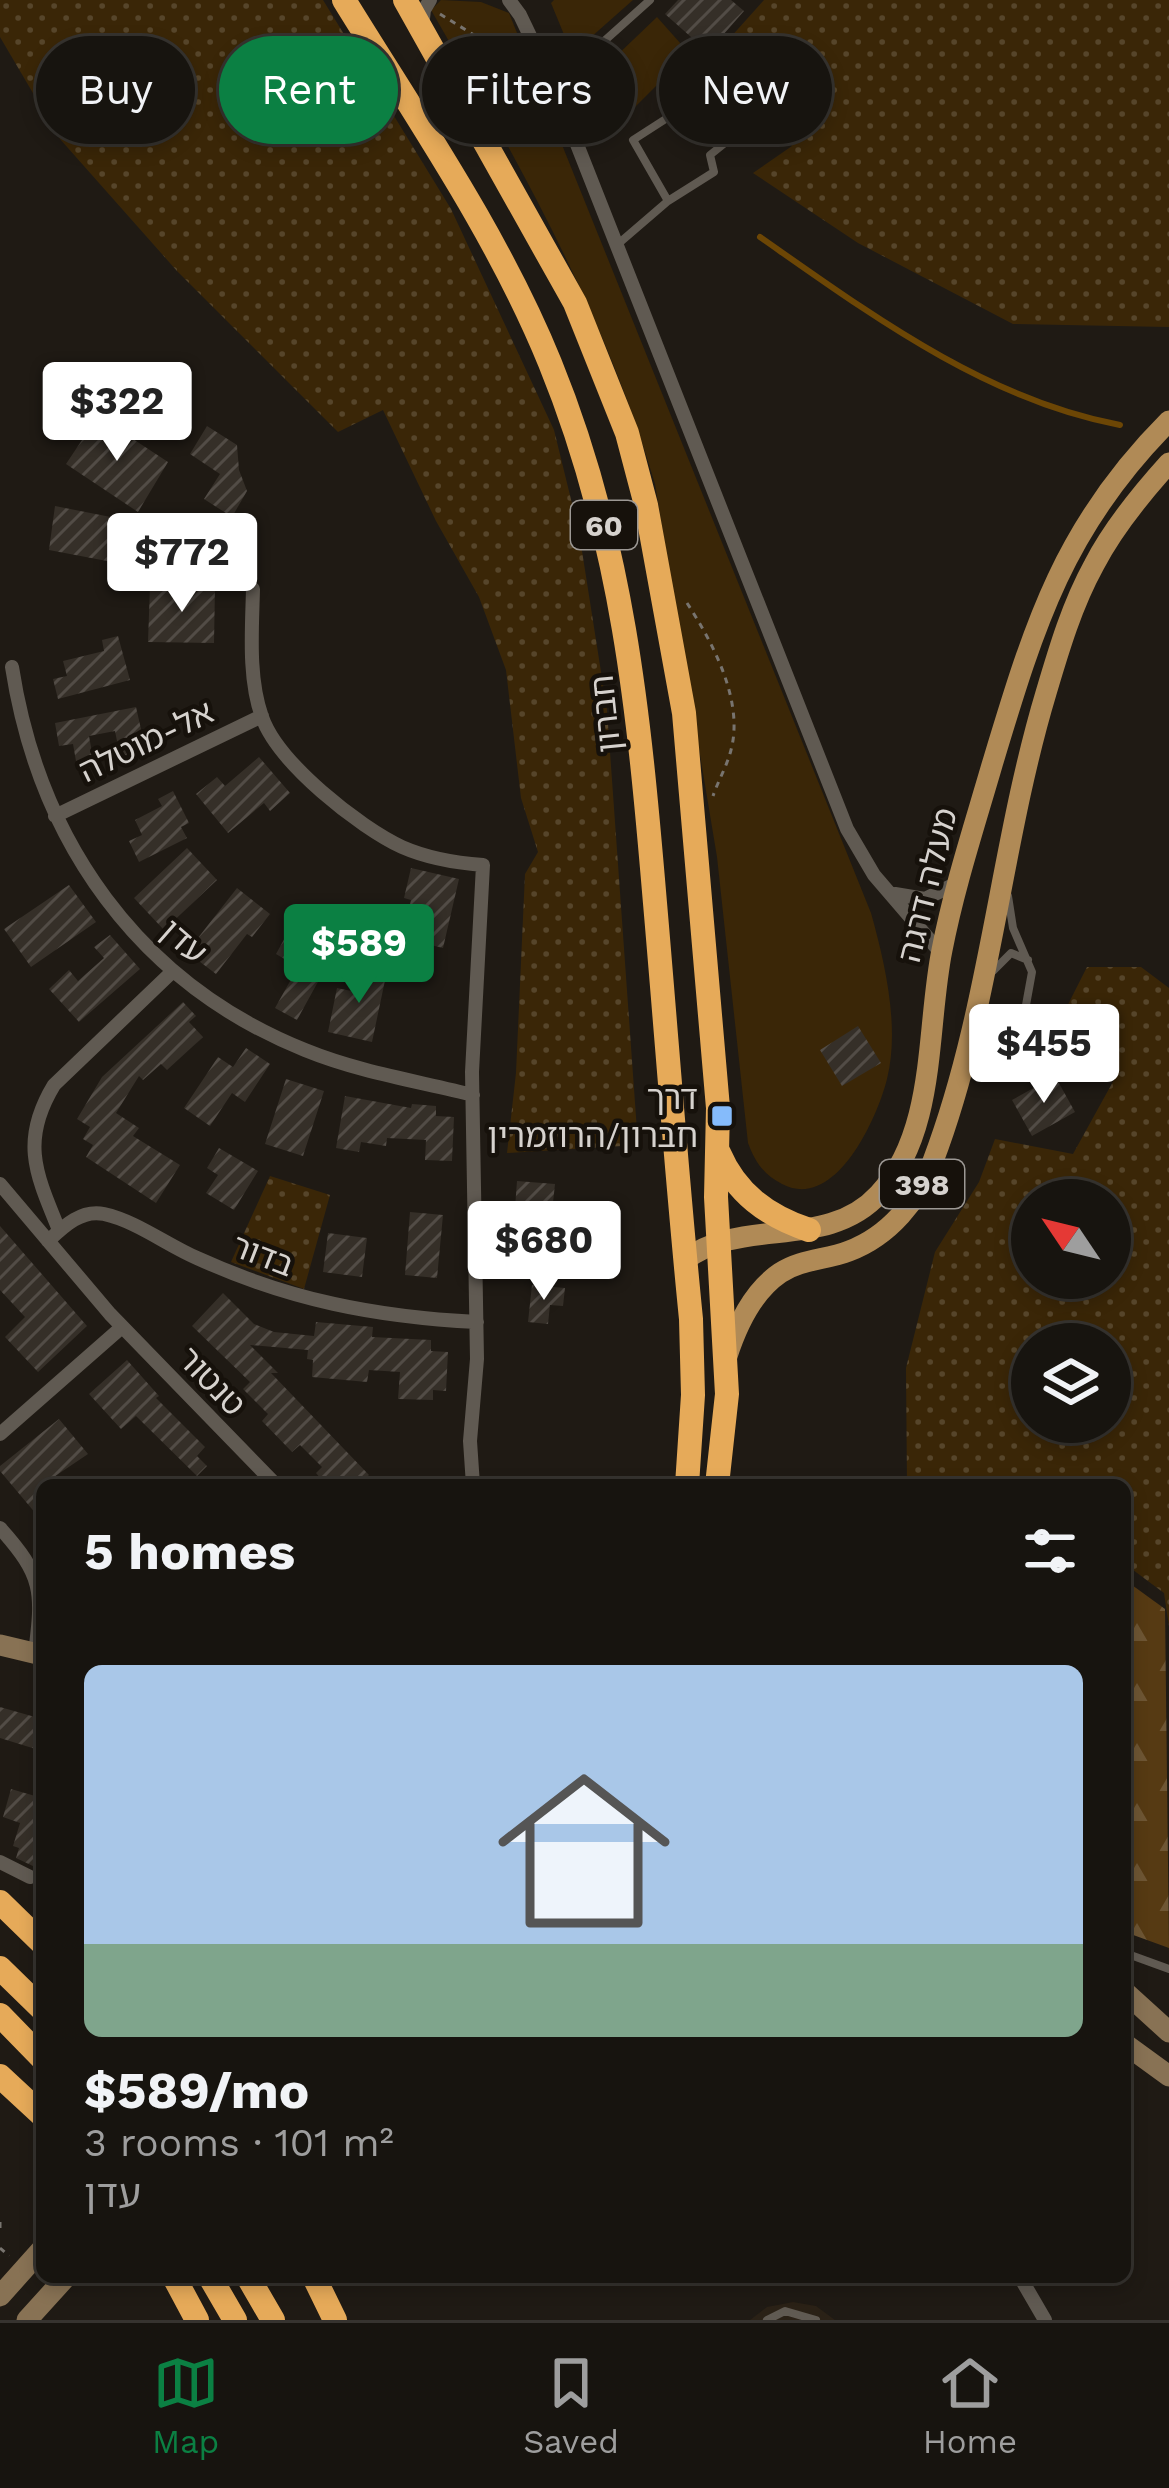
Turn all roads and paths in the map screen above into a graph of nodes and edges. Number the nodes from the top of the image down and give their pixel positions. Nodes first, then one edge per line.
1 (344, 0) edge
2 (509, 0) edge
3 (650, 0) edge
4 (421, 2) edge
5 (476, 36) edge
6 (529, 36) edge
7 (610, 36) edge
8 (499, 144) edge
9 (577, 144) edge
10 (496, 158) junction
11 (668, 201) junction
12 (618, 244) junction
13 (1169, 421) edge
14 (1169, 463) edge
15 (253, 589) dead end
16 (687, 602) dead end
17 (12, 668) dead end
18 (262, 716) junction
19 (712, 799) dead end
20 (55, 816) junction
21 (1004, 871) junction
22 (957, 883) junction
23 (885, 888) junction
24 (941, 953) junction
25 (1028, 960) junction
26 (173, 970) junction
27 (976, 1005) junction
28 (1027, 1049) dead end
29 (473, 1095) junction
30 (717, 1149) junction
31 (0, 1184) edge
32 (809, 1230) junction
33 (53, 1236) junction
34 (718, 1242) junction
35 (685, 1260) junction
36 (477, 1322) junction
37 (122, 1327) junction
38 (727, 1356) junction
39 (0, 1434) edge
40 (270, 1479) edge
41 (473, 1479) edge
42 (687, 1479) edge
43 (718, 1479) edge
44 (0, 1528) edge
45 (36, 1575) edge
46 (0, 1645) edge
47 (36, 1654) edge
48 (0, 1862) edge
49 (30, 1877) dead end
50 (0, 1902) edge
51 (36, 1937) edge
52 (1131, 1955) edge
53 (0, 1968) edge
54 (1169, 1969) edge
55 (1131, 1997) edge
56 (36, 2003) edge
57 (0, 2015) edge
58 (1169, 2032) edge
59 (1131, 2048) edge
60 (36, 2052) edge
61 (0, 2076) edge
62 (1169, 2076) edge
63 (36, 2112) edge
64 (36, 2255) edge
65 (61, 2283) edge
66 (177, 2283) edge
67 (213, 2283) edge
68 (251, 2283) edge
69 (315, 2283) edge
70 (1024, 2283) edge
71 (0, 2296) edge
72 (27, 2320) edge
73 (196, 2320) edge
74 (235, 2320) edge
75 (273, 2320) edge
76 (334, 2320) edge
77 (767, 2320) edge
78 (816, 2320) edge
79 (1046, 2320) edge

1 - 35 highway, חברון / 60
2 - 6 street
3 - 7 lane
4 - 5 path
4 - 10 highway, 60
8 - 10 path
9 - 12 street
10 - 30 highway, 60
11 - 11 lane
11 - 12 lane
12 - 23 street
13 - 22 main road, מעלה דרגה / 398
14 - 21 main road, 398
15 - 18 street, אל-מוטלה
16 - 19 path
17 - 20 street, עדן
18 - 20 street, אל-מוטלה
18 - 29 street, אל-מוטלה
20 - 26 street, עדן
21 - 25 lane
21 - 27 main road, 398
22 - 23 street
22 - 24 main road, מעלה דרגה / 398
23 - 24 street
24 - 32 main road, מעלה דרגה / 398
25 - 27 lane
25 - 28 lane
26 - 29 street, עדן
26 - 33 street
27 - 38 main road, 398
29 - 36 street, אל-מוטלה
30 - 32 highway
30 - 34 highway, 60
31 - 33 street, טנטור
32 - 34 main road, מעלה דרגה / 398
33 - 36 street, בדור
33 - 37 street, טנטור
34 - 35 main road, מעלה דרגה
34 - 38 highway, 60
35 - 42 highway, חברון / 60
36 - 41 street, אל-מוטלה
37 - 39 street
37 - 40 street, טנטור
38 - 43 highway, 60
44 - 45 street
46 - 47 main road
48 - 49 street
50 - 51 highway
52 - 54 lane
53 - 56 highway
55 - 58 main road
57 - 60 highway
59 - 62 main road
61 - 63 highway
64 - 71 main road
65 - 72 main road
66 - 73 highway
67 - 74 highway
68 - 75 highway
69 - 76 highway
70 - 79 street
77 - 78 lane

